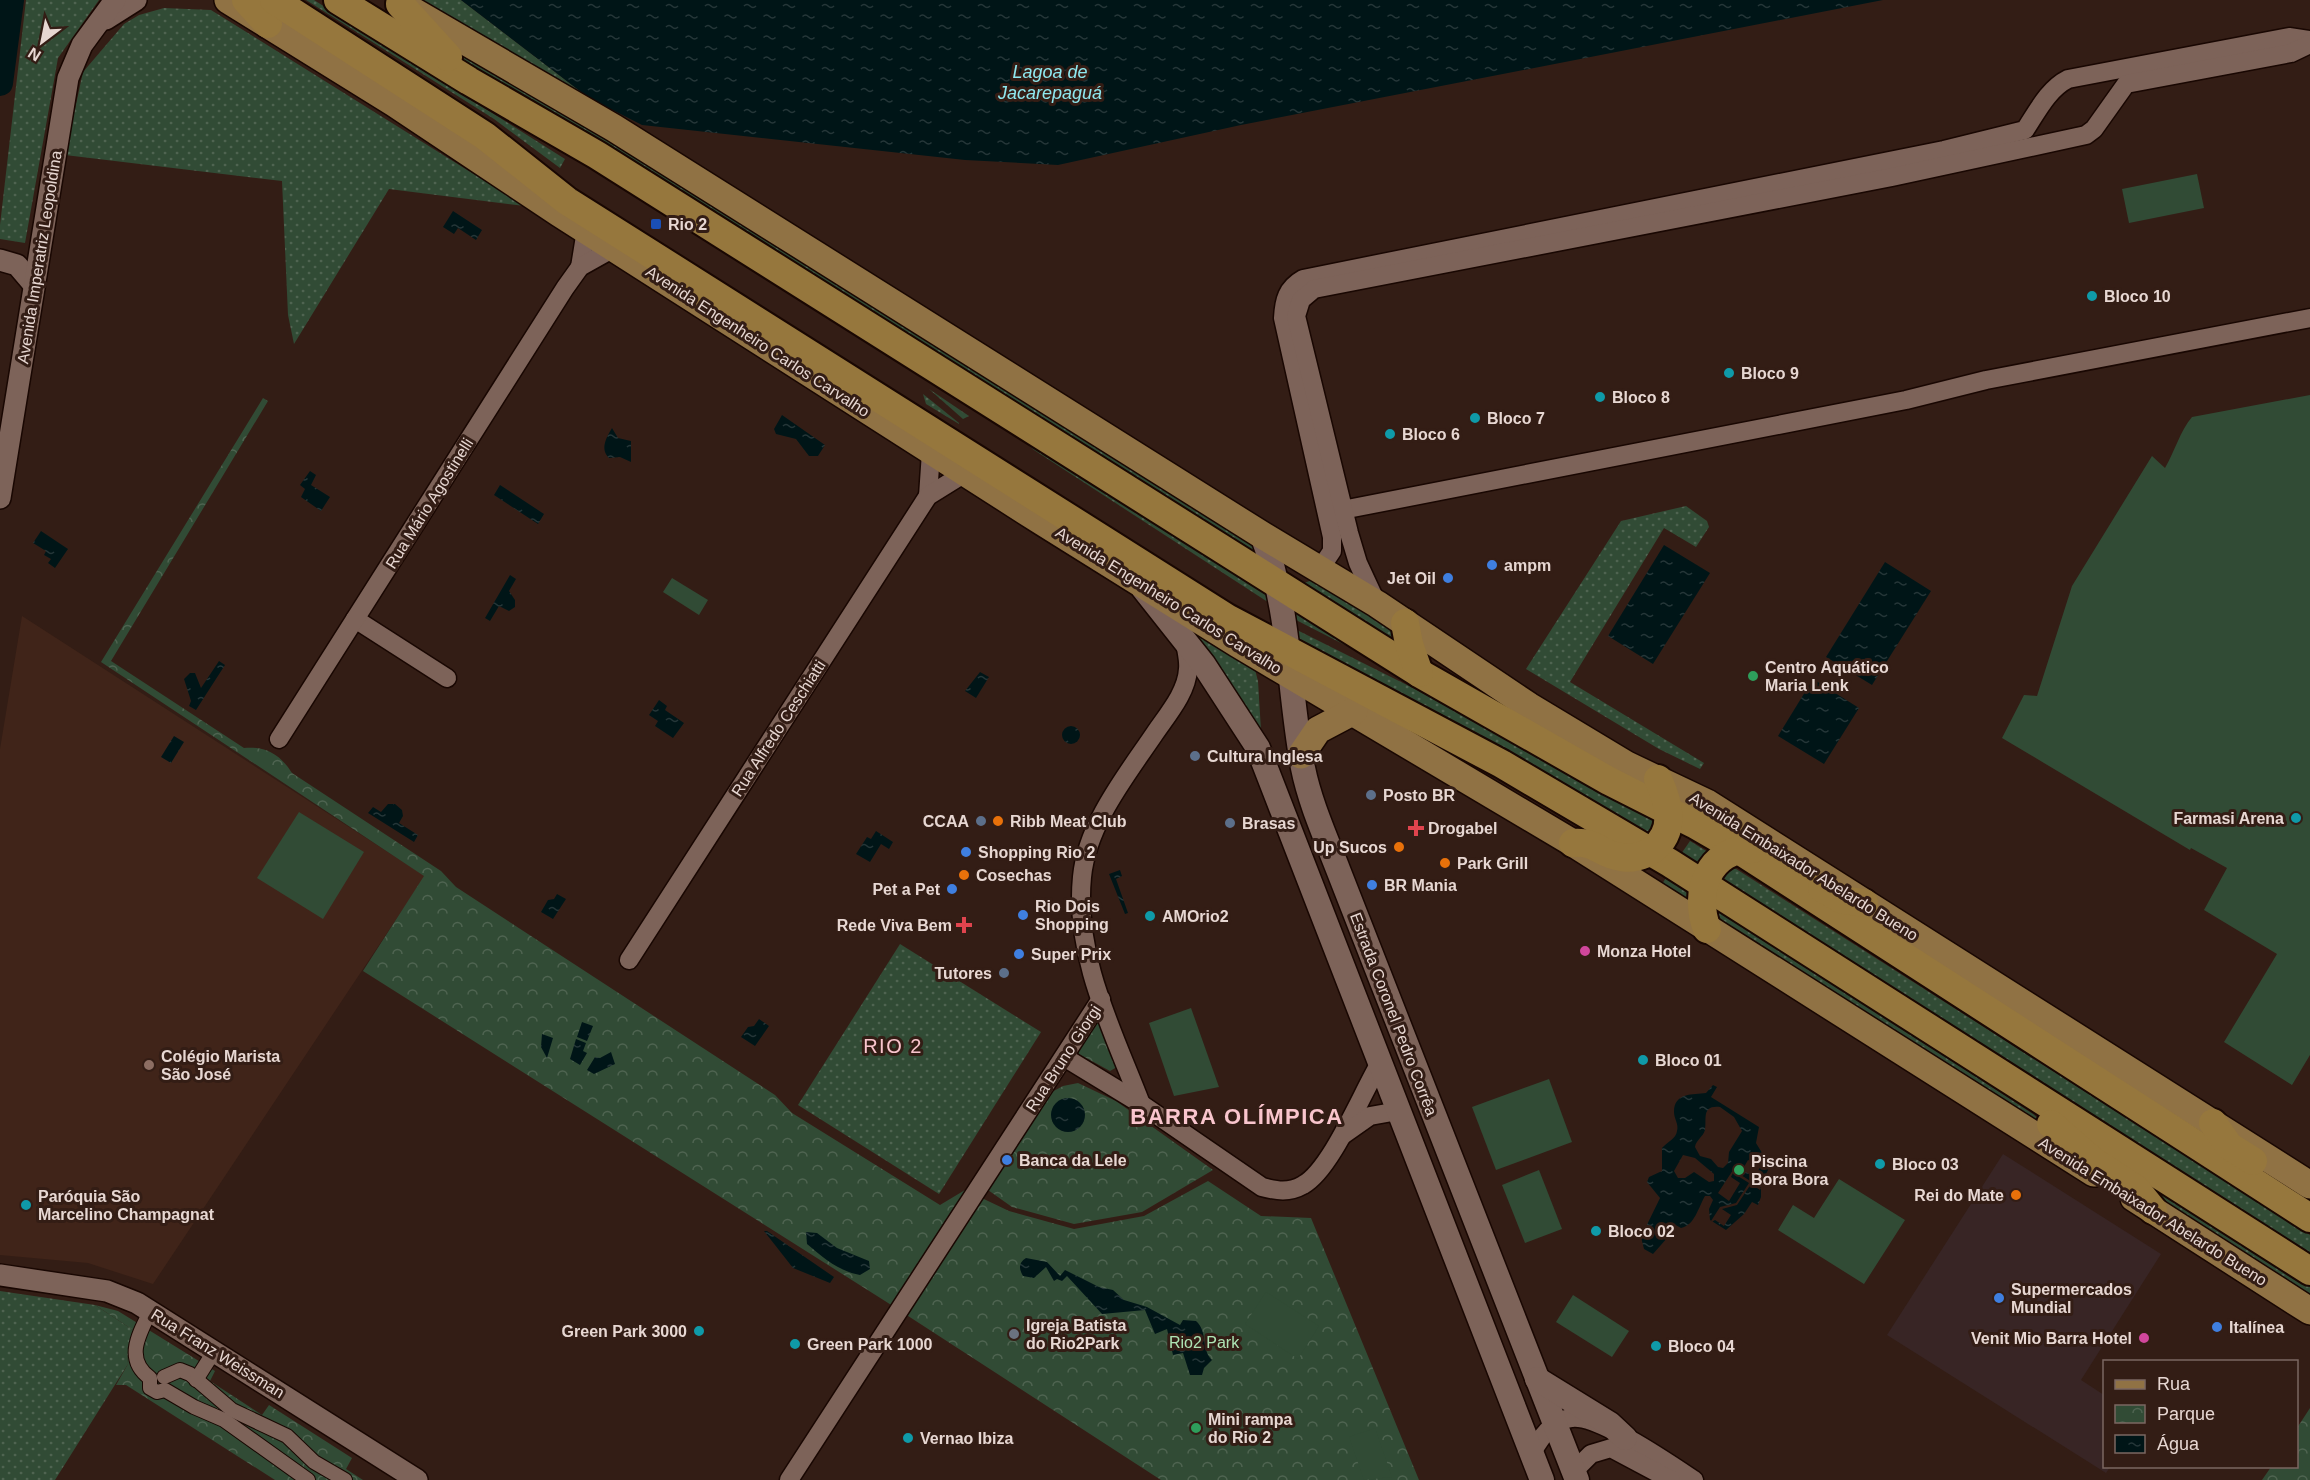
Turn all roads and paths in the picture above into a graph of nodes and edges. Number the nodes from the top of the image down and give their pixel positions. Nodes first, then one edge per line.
1 (115, 0) edge
2 (136, 0) edge
3 (228, 0) edge
4 (246, 0) edge
5 (338, 0) edge
6 (397, 2) edge
7 (271, 12) edge
8 (99, 24) junction
9 (2310, 42) edge
10 (2124, 77) junction
11 (470, 81) junction
12 (2029, 138) junction
13 (586, 230) junction
14 (614, 248) junction
15 (0, 261) edge
16 (580, 267) junction
17 (34, 285) junction
18 (2310, 318) edge
19 (932, 452) junction
20 (965, 473) junction
21 (928, 496) junction
22 (0, 498) edge
23 (1334, 512) junction
24 (1262, 535) junction
25 (1320, 569) junction
26 (1137, 581) junction
27 (1277, 584) junction
28 (1377, 604) junction
29 (355, 619) junction
30 (1405, 623) junction
31 (1185, 642) junction
32 (1290, 663) junction
33 (1419, 673) junction
34 (447, 678) dead end
35 (1354, 711) junction
36 (279, 739) dead end
37 (1301, 755) junction
38 (1658, 779) junction
39 (1669, 811) junction
40 (1574, 843) junction
41 (1739, 850) junction
42 (1649, 852) junction
43 (1703, 884) junction
44 (1864, 903) junction
45 (1707, 929) junction
46 (629, 960) dead end
47 (1101, 999) junction
48 (1895, 1008) junction
49 (1395, 1015) junction
50 (1064, 1057) junction
51 (1380, 1063) junction
52 (1141, 1104) junction
53 (1398, 1111) junction
54 (2213, 1123) junction
55 (1340, 1138) junction
56 (2310, 1185) edge
57 (2310, 1204) edge
58 (2153, 1210) junction
59 (2310, 1218) edge
60 (2310, 1271) edge
61 (0, 1275) edge
62 (150, 1310) junction
63 (2310, 1311) edge
64 (215, 1350) junction
65 (1537, 1379) junction
66 (196, 1380) junction
67 (160, 1382) junction
68 (1555, 1424) junction
69 (1625, 1438) junction
70 (1532, 1453) junction
71 (1575, 1476) edge
72 (308, 1480) edge
73 (345, 1480) edge
74 (417, 1480) edge
75 (789, 1480) edge
76 (1542, 1480) edge
77 (1671, 1480) edge
78 (1695, 1480) edge

1 - 8 street, Avenida Imperatriz Leopoldina
2 - 8 street, Avenida Imperatriz Leopoldina
3 - 7 main road, Avenida Engenheiro Carlos Carvalho
4 - 7 highway
5 - 11 highway
6 - 11 highway
6 - 24 main road
7 - 13 main road, Avenida Engenheiro Carlos Carvalho
7 - 32 highway, Avenida Engenheiro Carlos Carvalho
8 - 17 street, Avenida Imperatriz Leopoldina
9 - 10 street
10 - 12 street
10 - 12 street
11 - 27 highway
12 - 23 street
13 - 14 main road, Avenida Engenheiro Carlos Carvalho
13 - 16 street, Rua Mário Agostinelli
14 - 16 street, Rua Mário Agostinelli
14 - 19 main road, Avenida Engenheiro Carlos Carvalho
15 - 17 street
16 - 29 street, Rua Mário Agostinelli
17 - 22 street, Avenida Imperatriz Leopoldina
18 - 23 street
19 - 20 main road, Avenida Engenheiro Carlos Carvalho
19 - 21 street, Rua Alfredo Ceschiatti
20 - 21 street, Rua Alfredo Ceschiatti
20 - 26 main road, Avenida Engenheiro Carlos Carvalho
21 - 46 street, Rua Alfredo Ceschiatti
23 - 25 street
23 - 28 street
24 - 25 main road, Avenida Embaixador Abelardo Bueno
24 - 27 main road, Estrada Coronel Pedro Corrêa
25 - 28 main road, Avenida Embaixador Abelardo Bueno
26 - 31 main road, Estrada Coronel Pedro Corrêa
26 - 32 main road, Avenida Engenheiro Carlos Carvalho
27 - 32 main road, Estrada Coronel Pedro Corrêa
27 - 33 highway, Avenida Embaixador Abelardo Bueno
28 - 30 main road, Avenida Embaixador Abelardo Bueno
29 - 34 street
29 - 36 street, Rua Mário Agostinelli
30 - 33 highway
30 - 38 main road, Avenida Embaixador Abelardo Bueno
31 - 47 street, Rua Bruno Giorgi
31 - 51 main road, Estrada Coronel Pedro Corrêa
32 - 35 main road, Avenida Embaixador Abelardo Bueno
32 - 37 main road, Estrada Coronel Pedro Corrêa
32 - 42 highway, Avenida Embaixador Abelardo Bueno
33 - 39 highway, Avenida Embaixador Abelardo Bueno
35 - 37 main road
35 - 40 main road, Avenida Embaixador Abelardo Bueno
37 - 49 main road, Estrada Coronel Pedro Corrêa
38 - 39 highway
38 - 44 main road, Avenida Embaixador Abelardo Bueno
39 - 41 highway, Avenida Embaixador Abelardo Bueno
39 - 42 highway
40 - 42 highway
40 - 45 main road, Avenida Embaixador Abelardo Bueno
41 - 43 highway
41 - 44 highway
41 - 59 highway, Avenida Embaixador Abelardo Bueno
42 - 43 highway, Avenida Embaixador Abelardo Bueno
43 - 45 highway
43 - 48 highway, Avenida Embaixador Abelardo Bueno
44 - 54 main road, Avenida Embaixador Abelardo Bueno
45 - 58 main road, Avenida Embaixador Abelardo Bueno
47 - 50 street, Rua Bruno Giorgi
47 - 52 street
48 - 58 highway
48 - 60 highway, Avenida Embaixador Abelardo Bueno
49 - 51 main road
49 - 65 main road, Estrada Coronel Pedro Corrêa
50 - 52 street
50 - 75 street, Rua Bruno Giorgi
51 - 53 main road, Estrada Coronel Pedro Corrêa
51 - 55 street
52 - 55 street
53 - 55 street
53 - 70 main road, Estrada Coronel Pedro Corrêa
54 - 56 main road, Avenida Embaixador Abelardo Bueno
54 - 57 highway
58 - 63 main road, Avenida Embaixador Abelardo Bueno
61 - 62 street, Rua Franz Weissman
62 - 64 street, Rua Franz Weissman
62 - 67 street
64 - 66 street
64 - 74 street, Rua Franz Weissman
65 - 68 main road, Estrada Coronel Pedro Corrêa
65 - 69 main road
66 - 67 street
66 - 73 street
67 - 72 street
68 - 69 street
68 - 70 street
68 - 71 main road, Estrada Coronel Pedro Corrêa
69 - 78 street
70 - 76 main road, Estrada Coronel Pedro Corrêa
71 - 77 street

